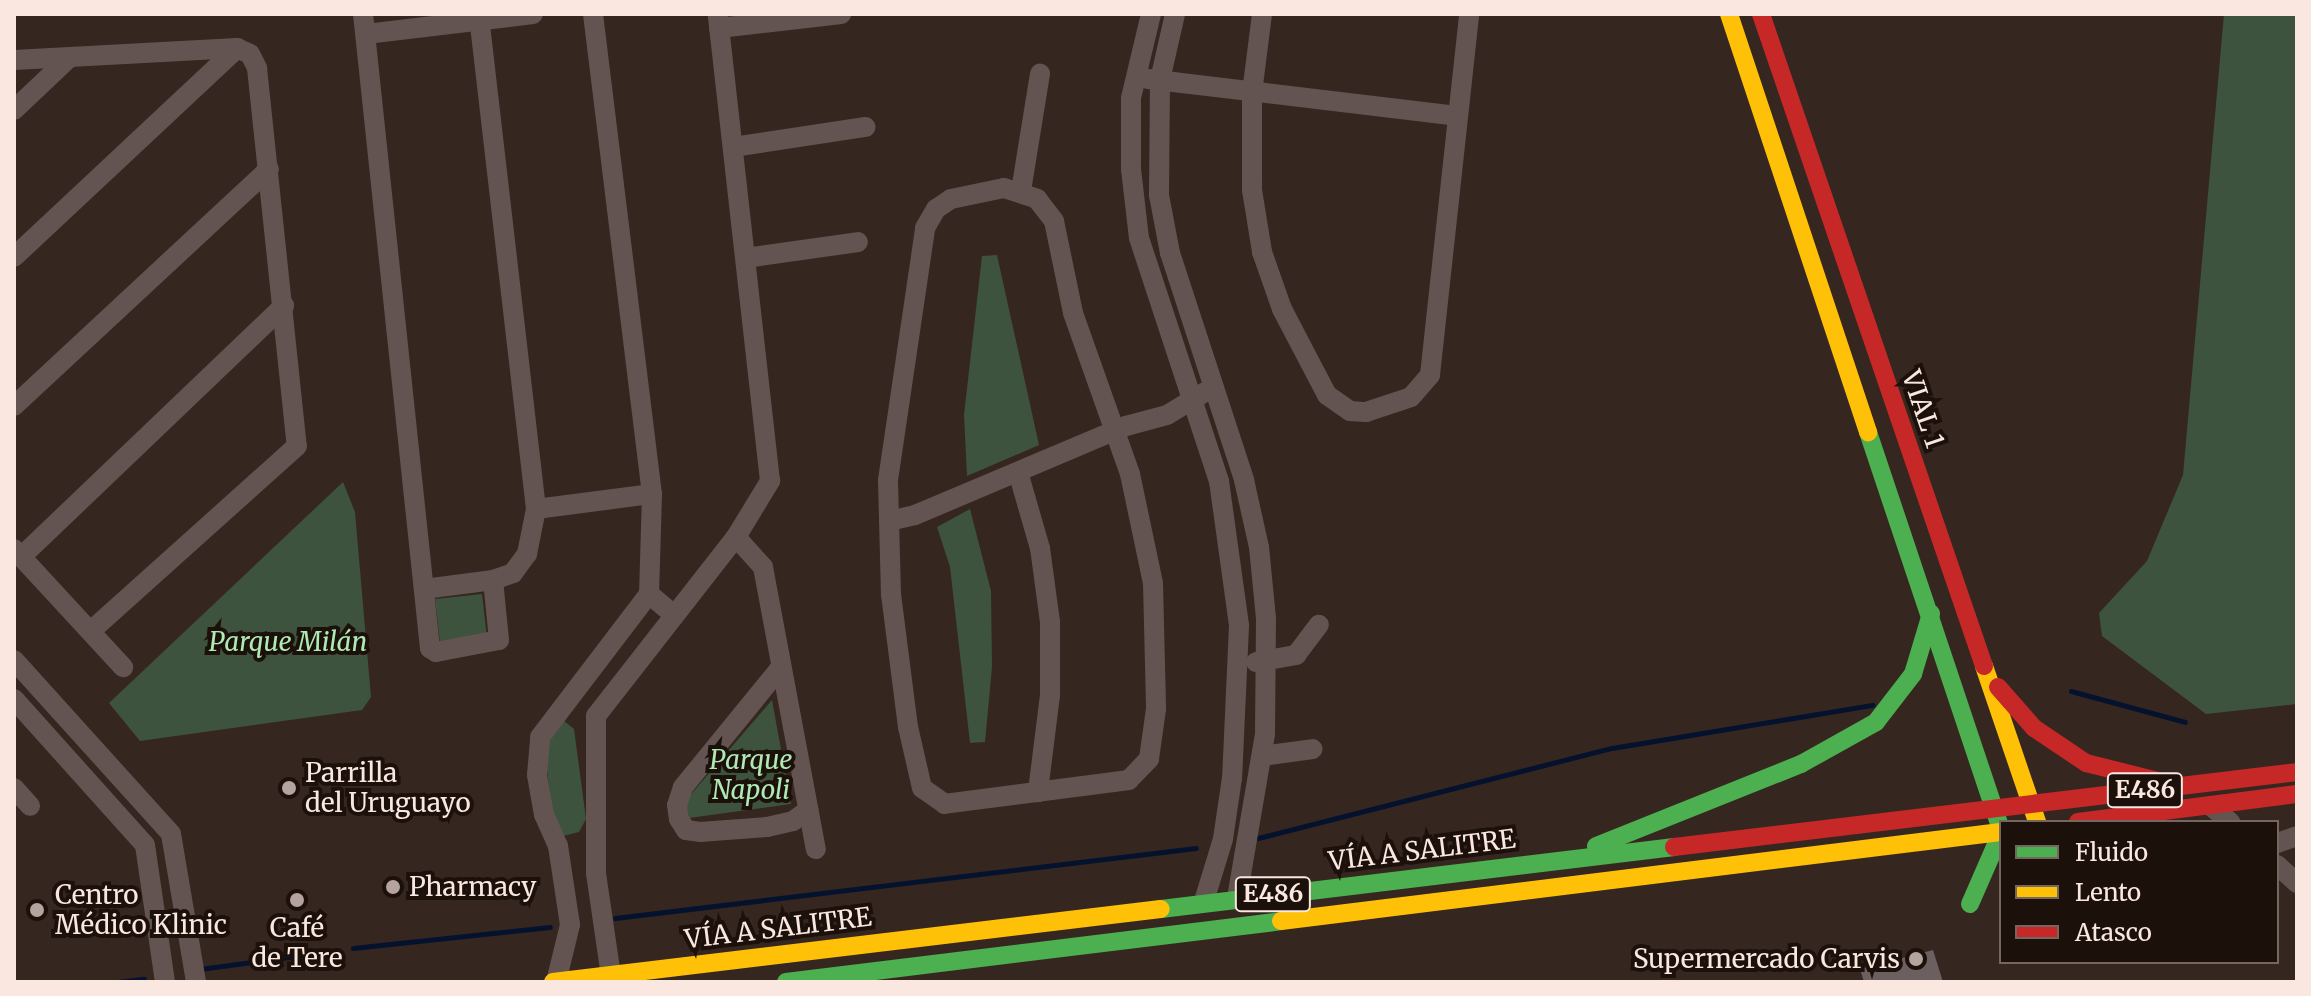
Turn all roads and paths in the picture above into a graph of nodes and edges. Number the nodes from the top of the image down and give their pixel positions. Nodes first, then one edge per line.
1 (533, 14) edge
2 (593, 14) edge
3 (841, 14) edge
4 (1151, 14) edge
5 (1175, 14) edge
6 (1262, 14) edge
7 (1469, 14) edge
8 (1729, 14) edge
9 (1761, 14) edge
10 (479, 17) edge
11 (766, 18) edge
12 (718, 21) edge
13 (365, 24) edge
14 (237, 48) junction
15 (70, 57) junction
16 (14, 60) edge
17 (1040, 74) dead end
18 (1136, 78) junction
19 (1160, 80) junction
20 (1252, 93) junction
21 (14, 110) edge
22 (1457, 116) junction
23 (866, 127) dead end
24 (733, 147) junction
25 (269, 169) junction
26 (1021, 191) junction
27 (858, 242) dead end
28 (14, 257) edge
29 (746, 258) junction
30 (284, 306) junction
31 (1216, 388) junction
32 (1187, 400) junction
33 (14, 406) edge
34 (1120, 428) junction
35 (1018, 472) junction
36 (652, 494) junction
37 (536, 509) junction
38 (889, 521) junction
39 (736, 537) junction
40 (17, 553) edge
41 (493, 580) junction
42 (424, 589) junction
43 (649, 594) junction
44 (673, 614) junction
45 (1931, 614) junction
46 (1319, 625) dead end
47 (91, 631) junction
48 (14, 660) edge
49 (1240, 662) junction
50 (1266, 662) junction
51 (123, 667) dead end
52 (781, 667) junction
53 (1987, 673) junction
54 (568, 694) junction
55 (14, 699) edge
56 (596, 716) junction
57 (1238, 730) junction
58 (1265, 734) junction
59 (81, 735) junction
60 (1313, 749) dead end
61 (1262, 756) junction
62 (68, 757) junction
63 (2297, 772) edge
64 (2180, 786) junction
65 (14, 788) edge
66 (1038, 792) junction
67 (2296, 796) edge
68 (2031, 804) junction
69 (30, 806) dead end
70 (2211, 806) junction
71 (1993, 809) junction
72 (808, 810) junction
73 (2036, 820) edge
74 (2095, 820) edge
75 (2228, 820) edge
76 (1999, 826) edge
77 (1999, 831) edge
78 (1999, 836) edge
79 (594, 839) junction
80 (558, 846) junction
81 (816, 849) dead end
82 (1558, 861) junction
83 (2279, 867) edge
84 (2297, 883) edge
85 (598, 891) junction
86 (567, 896) junction
87 (1237, 898) junction
88 (1204, 901) junction
89 (1970, 904) dead end
90 (603, 921) junction
91 (570, 925) junction
92 (190, 944) junction
93 (160, 949) junction
94 (611, 976) junction
95 (165, 982) edge
96 (196, 982) edge
97 (555, 982) edge
98 (786, 982) edge

1 - 10 street
2 - 36 street
3 - 11 street
4 - 18 street
5 - 19 street
6 - 20 street
7 - 22 street
8 - 45 main road
9 - 53 main road, VIAL 1
10 - 13 street
10 - 37 street
11 - 12 street
12 - 24 street
13 - 42 street
14 - 15 street
14 - 25 street
14 - 28 street
15 - 16 street
15 - 21 street
17 - 26 street
18 - 19 street
18 - 32 street
19 - 20 street
19 - 31 street
20 - 22 street
20 - 22 street
23 - 24 street
24 - 29 street
25 - 30 street
25 - 33 street
26 - 34 street
26 - 38 street
27 - 29 street
29 - 39 street
30 - 40 street
30 - 47 street
31 - 32 street
31 - 50 street
32 - 34 street
32 - 49 street
34 - 35 street
34 - 66 street
35 - 38 street
35 - 66 street
36 - 37 street
36 - 43 street
37 - 41 street
38 - 66 street
39 - 44 street
39 - 52 street
40 - 47 street
41 - 42 street
41 - 42 street
43 - 44 street
43 - 54 street
44 - 56 street
45 - 71 main road
45 - 82 main road
46 - 50 street
47 - 51 street
48 - 59 street
49 - 50 street
49 - 57 street
50 - 58 street
52 - 72 street
52 - 72 street
53 - 64 main road
53 - 68 main road, VIAL 1
54 - 56 street
54 - 80 street
55 - 62 street
56 - 79 street
57 - 58 street
57 - 88 street
58 - 61 street
59 - 62 street
59 - 92 street
60 - 61 street
61 - 87 street
62 - 93 street
63 - 64 main road, VÍA A SALITRE / E486
64 - 68 main road, VÍA A SALITRE / E486
65 - 69 street
67 - 70 main road, E486
68 - 71 main road, VÍA A SALITRE / E486
68 - 73 main road, VIAL 1
70 - 74 main road, E486
70 - 75 street
71 - 76 main road
71 - 82 main road, VÍA A SALITRE / E486
72 - 81 street
77 - 98 main road, VÍA A SALITRE / E486
78 - 89 main road
79 - 80 street
79 - 85 street
80 - 86 street
82 - 87 main road, VÍA A SALITRE / E486
83 - 84 street
85 - 86 street
85 - 90 street
86 - 91 street
87 - 88 main road, VÍA A SALITRE / E486
88 - 94 main road, VÍA A SALITRE / E486
90 - 91 street
90 - 94 street
91 - 97 street
92 - 93 street
92 - 96 street
93 - 95 street
94 - 97 main road, VÍA A SALITRE / E486

